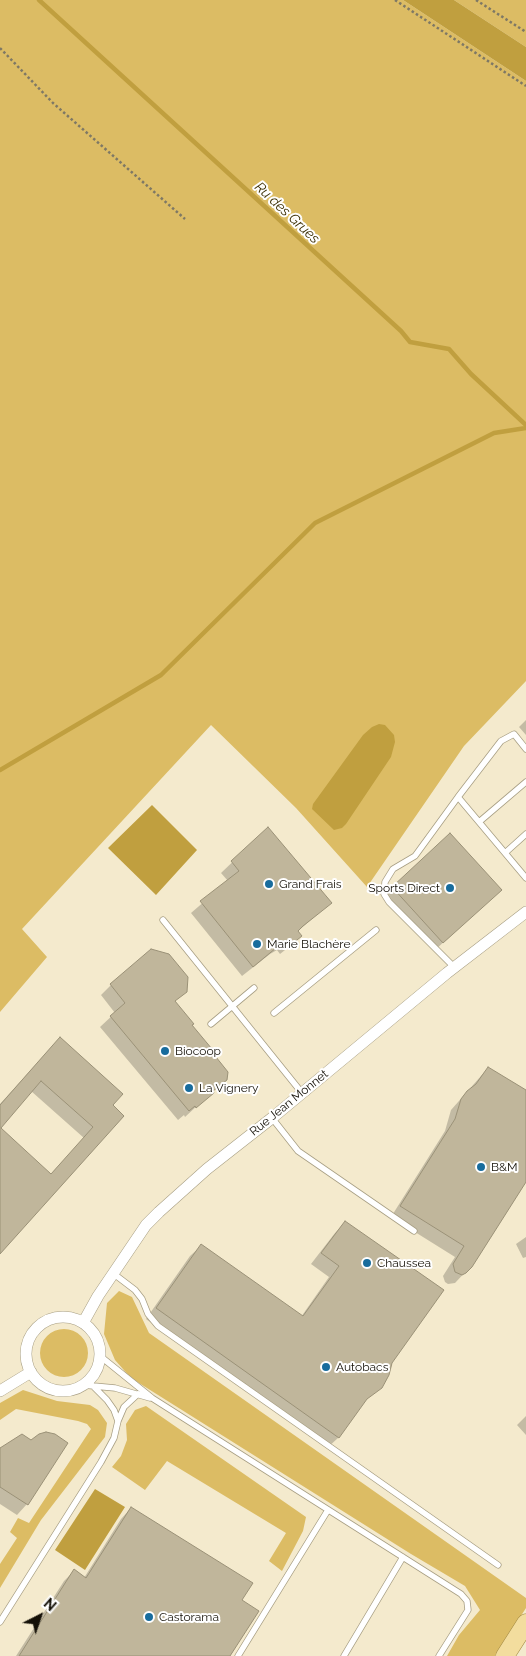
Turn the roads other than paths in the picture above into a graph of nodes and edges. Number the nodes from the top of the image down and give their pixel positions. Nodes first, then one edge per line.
1 (526, 749) edge
2 (526, 782) edge
3 (458, 797) junction
4 (479, 822) junction
5 (526, 834) edge
6 (505, 853) junction
7 (526, 877) edge
8 (526, 912) edge
9 (163, 920) dead end
10 (376, 930) dead end
11 (454, 968) junction
12 (254, 988) dead end
13 (232, 1006) junction
14 (274, 1013) dead end
15 (211, 1024) dead end
16 (302, 1093) junction
17 (272, 1118) junction
18 (414, 1231) dead end
19 (114, 1274) junction
20 (83, 1323) junction
21 (100, 1356) junction
22 (31, 1372) junction
23 (88, 1385) junction
24 (0, 1391) edge
25 (138, 1394) junction
26 (152, 1398) junction
27 (118, 1421) junction
28 (328, 1510) junction
29 (402, 1557) junction
30 (498, 1565) dead end
31 (0, 1622) edge
32 (526, 1622) edge
33 (238, 1656) edge
34 (344, 1656) edge
35 (439, 1656) edge
36 (505, 1656) edge

1 - 3 lane
2 - 4 lane
3 - 4 lane
3 - 11 lane
4 - 6 lane
5 - 6 lane
6 - 7 lane
8 - 11 street, Rue Jean Monnet
9 - 13 lane
10 - 14 lane
11 - 16 street, Rue Jean Monnet
12 - 13 lane
13 - 15 lane
13 - 16 lane
16 - 17 street, Rue Jean Monnet
17 - 18 lane
17 - 19 street, Rue Jean Monnet
19 - 20 street, Rue Jean Monnet
19 - 30 lane
20 - 21 street
20 - 22 street
21 - 23 street
21 - 26 lane
22 - 23 street
22 - 24 street
23 - 25 lane
23 - 27 lane
25 - 26 lane
25 - 27 lane
26 - 28 lane
27 - 31 lane
28 - 29 lane
28 - 33 lane
29 - 34 lane
29 - 35 lane
32 - 36 main road

